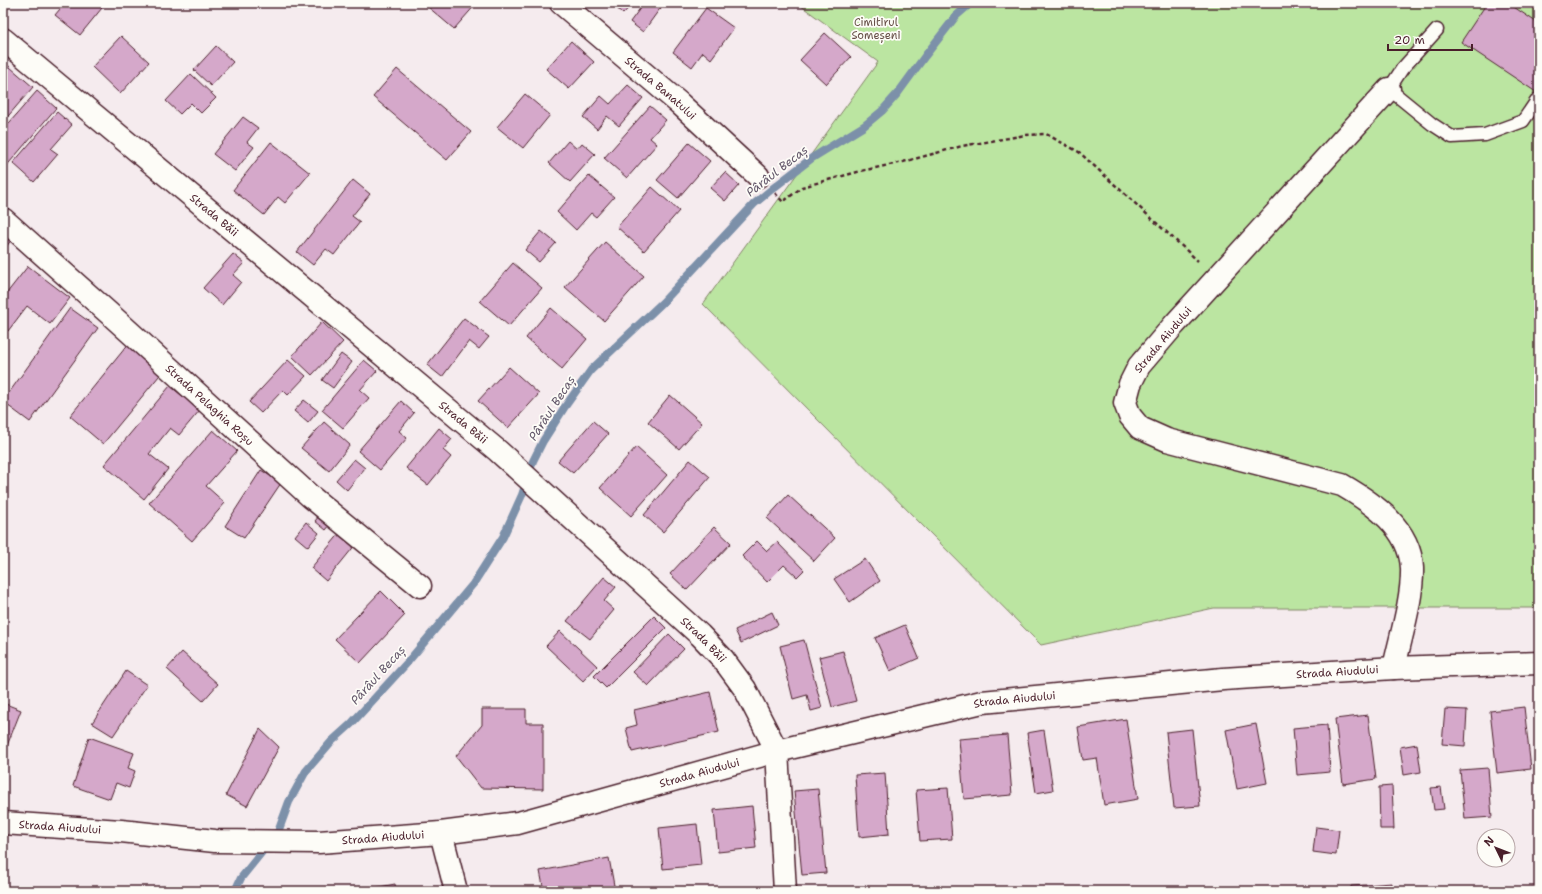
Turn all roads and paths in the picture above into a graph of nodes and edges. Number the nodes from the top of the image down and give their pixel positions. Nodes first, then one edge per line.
1 (561, 3) edge
2 (1437, 30) dead end
3 (3, 39) edge
4 (1389, 89) junction
5 (1538, 99) dead end
6 (758, 176) dead end
7 (784, 202) dead end
8 (3, 219) edge
9 (1217, 278) junction
10 (420, 586) dead end
11 (1539, 663) edge
12 (1394, 668) junction
13 (777, 751) junction
14 (3, 824) edge
15 (441, 833) junction
16 (456, 891) edge
17 (785, 891) edge

1 - 6 street, Strada Banatului
2 - 4 lane
3 - 13 street, Strada Băii
4 - 5 lane
4 - 9 street, Strada Aiudului
7 - 9 path
8 - 10 street, Strada Pelaghia Roșu
9 - 12 street, Strada Aiudului
11 - 12 street, Strada Aiudului
12 - 13 street, Strada Aiudului
13 - 15 street, Strada Aiudului
13 - 17 street, Strada Băii
14 - 15 street, Strada Aiudului
15 - 16 street

